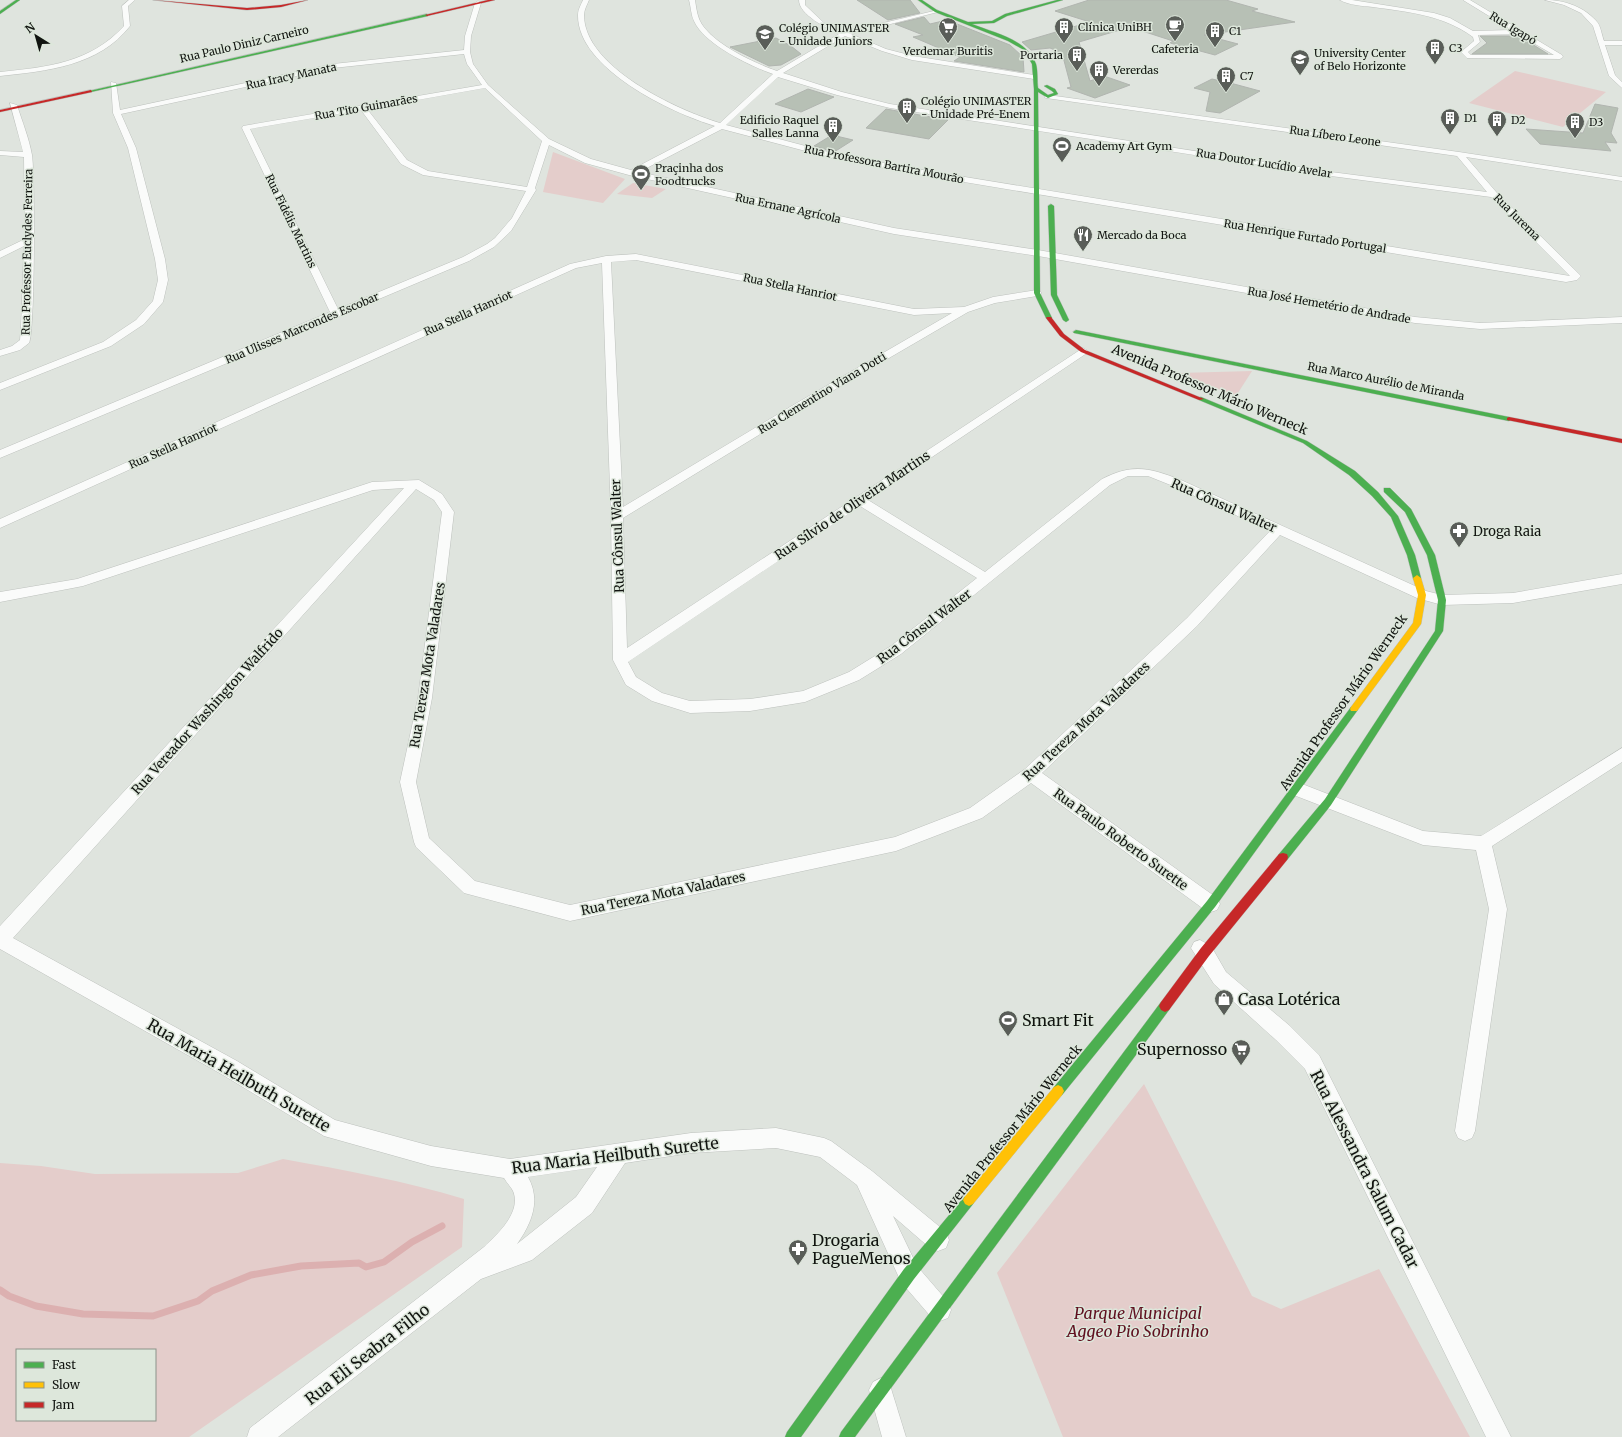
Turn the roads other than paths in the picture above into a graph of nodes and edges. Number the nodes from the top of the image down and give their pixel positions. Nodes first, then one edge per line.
1 (18, 0) edge
2 (132, 0) edge
3 (155, 0) edge
4 (306, 0) edge
5 (493, 0) edge
6 (586, 0) edge
7 (692, 0) edge
8 (802, 0) edge
9 (920, 0) edge
10 (1061, 0) edge
11 (1344, 0) edge
12 (1466, 0) edge
13 (1548, 0) edge
14 (478, 2) edge
15 (936, 11) junction
16 (0, 13) edge
17 (999, 20) junction
18 (963, 23) junction
19 (1520, 32) junction
20 (1473, 33) junction
21 (843, 34) junction
22 (1602, 43) junction
23 (1622, 43) edge
24 (467, 52) junction
25 (1037, 52) dead end
26 (0, 74) edge
27 (777, 74) junction
28 (1034, 77) junction
29 (1046, 82) dead end
30 (113, 85) junction
31 (486, 86) junction
32 (1622, 86) edge
33 (1036, 89) junction
34 (1048, 97) junction
35 (1048, 106) dead end
36 (14, 107) junction
37 (0, 108) edge
38 (363, 108) junction
39 (0, 111) edge
40 (117, 113) junction
41 (1048, 125) junction
42 (721, 126) junction
43 (1035, 127) junction
44 (246, 128) joint
45 (546, 141) junction
46 (1048, 143) dead end
47 (0, 153) edge
48 (1459, 154) junction
49 (28, 155) junction
50 (632, 173) junction
51 (1621, 181) edge
52 (532, 190) junction
53 (1050, 190) junction
54 (1037, 192) junction
55 (1494, 195) junction
56 (30, 240) junction
57 (1038, 253) junction
58 (0, 255) edge
59 (1054, 257) junction
60 (606, 259) junction
61 (1574, 278) joint
62 (1037, 293) junction
63 (965, 310) junction
64 (336, 315) junction
65 (1622, 320) edge
66 (1076, 332) junction
67 (1146, 345) junction
68 (0, 346) edge
69 (16, 348) junction
70 (1105, 348) dead end
71 (1083, 351) junction
72 (1179, 352) junction
73 (0, 353) edge
74 (1154, 362) junction
75 (1124, 367) junction
76 (0, 387) edge
77 (1622, 442) edge
78 (0, 454) edge
79 (1378, 481) dead end
80 (415, 483) junction
81 (859, 500) junction
82 (617, 516) junction
83 (0, 524) edge
84 (1278, 530) junction
85 (986, 578) junction
86 (1622, 579) edge
87 (1422, 595) junction
88 (0, 597) edge
89 (1442, 600) junction
90 (620, 660) junction
91 (1622, 754) edge
92 (1031, 774) junction
93 (1297, 789) junction
94 (1328, 802) junction
95 (1483, 843) junction
96 (1211, 904) junction
97 (1185, 936) junction
98 (0, 940) edge
99 (1205, 952) junction
100 (1465, 1131) dead end
101 (619, 1153) junction
102 (510, 1169) junction
103 (865, 1178) junction
104 (938, 1240) junction
105 (474, 1270) junction
106 (909, 1274) junction
107 (940, 1310) junction
108 (881, 1390) junction
109 (259, 1437) edge
110 (792, 1437) edge
111 (846, 1437) edge
112 (894, 1437) edge
113 (1499, 1437) edge

1 - 16 main road
2 - 26 street
3 - 4 main road
5 - 14 main road, Rua Paulo Diniz Carneiro
6 - 42 street, Rua Professora Bartira Mourão
7 - 27 street, Rua Doutor Lucídio Avelar
8 - 21 street
9 - 15 main road, Avenida Professor Mário Werneck
10 - 17 main road
11 - 20 street
12 - 19 street, Rua Igapó
13 - 22 street
14 - 24 street, Rua Ernane Agrícola
14 - 30 main road, Rua Paulo Diniz Carneiro
15 - 18 main road, Avenida Professor Mário Werneck
15 - 21 street
17 - 18 main road
17 - 25 main road
18 - 28 main road, Avenida Professor Mário Werneck
19 - 20 street
19 - 20 street, Rua Igapó
21 - 27 street
21 - 28 street
22 - 23 street
22 - 32 street
24 - 31 street, Rua Ernane Agrícola
24 - 40 street, Rua Iracy Manata
27 - 42 street
27 - 43 street, Rua Doutor Lucídio Avelar
28 - 33 main road, Avenida Professor Mário Werneck
29 - 34 main road
30 - 36 main road, Rua Paulo Diniz Carneiro
30 - 40 street
31 - 38 street, Rua Tito Guimarães
31 - 45 street, Rua Ernane Agrícola
33 - 34 main road
33 - 43 main road, Avenida Professor Mário Werneck
34 - 35 main road
34 - 48 street, Rua Líbero Leone
36 - 37 main road, Rua Paulo Diniz Carneiro
36 - 39 main road, Rua Paulo Diniz Carneiro
36 - 49 street, Rua Professor Euclydes Ferreira
38 - 44 street, Rua Tito Guimarães
38 - 52 street
40 - 76 street
41 - 43 street, Rua Doutor Lucídio Avelar
41 - 46 main road
41 - 55 street, Rua Doutor Lucídio Avelar
42 - 50 street
42 - 54 street, Rua Professora Bartira Mourão
43 - 54 main road, Avenida Professor Mário Werneck
44 - 64 street, Rua Fidélis Martins
45 - 50 street, Rua Ernane Agrícola
45 - 52 street, Rua Ulisses Marcondes Escobar
47 - 49 street
48 - 51 street, Rua Líbero Leone
48 - 55 street, Rua Jurema
49 - 56 street, Rua Professor Euclydes Ferreira
50 - 57 street, Rua Ernane Agrícola
52 - 64 street, Rua Ulisses Marcondes Escobar
53 - 54 street, Rua Henrique Furtado Portugal
53 - 59 main road, Avenida Professor Mário Werneck
53 - 61 street, Rua Henrique Furtado Portugal
54 - 57 main road, Avenida Professor Mário Werneck
55 - 61 street, Rua Jurema
56 - 58 street
56 - 69 street, Rua Professor Euclydes Ferreira
57 - 59 street, Rua José Hemetério de Andrade
57 - 62 main road, Avenida Professor Mário Werneck
59 - 65 street, Rua José Hemetério de Andrade
59 - 66 main road, Avenida Professor Mário Werneck
60 - 63 street, Rua Stella Hanriot
60 - 82 street, Rua Cônsul Walter
60 - 83 street, Rua Stella Hanriot
62 - 63 street, Rua Clementino Viana Dotti
62 - 71 main road, Avenida Professor Mário Werneck
63 - 82 street, Rua Clementino Viana Dotti
64 - 78 street, Rua Ulisses Marcondes Escobar
66 - 67 main road, Rua Marco Aurélio de Miranda
66 - 70 main road, Avenida Professor Mário Werneck
67 - 72 main road, Rua Marco Aurélio de Miranda
67 - 74 main road
68 - 69 street
69 - 73 street
71 - 75 main road, Avenida Professor Mário Werneck
71 - 81 street, Rua Sílvio de Oliveira Martins
72 - 74 main road
72 - 77 main road, Rua Marco Aurélio de Miranda
74 - 75 main road
75 - 87 main road, Avenida Professor Mário Werneck
79 - 89 main road
80 - 88 street
80 - 92 street, Rua Tereza Mota Valadares
80 - 98 street, Rua Vereador Washington Walfrido
81 - 85 street
81 - 90 street, Rua Sílvio de Oliveira Martins
82 - 90 street, Rua Cônsul Walter
84 - 85 street, Rua Cônsul Walter
84 - 87 street, Rua Cônsul Walter
84 - 92 street, Rua Tereza Mota Valadares
85 - 90 street, Rua Cônsul Walter
86 - 89 street, Rua Cônsul Walter
87 - 89 street, Rua Cônsul Walter
87 - 93 main road, Avenida Professor Mário Werneck
89 - 94 main road
91 - 95 street
92 - 96 street, Rua Paulo Roberto Surette
93 - 94 street
93 - 96 main road, Avenida Professor Mário Werneck
94 - 95 street
94 - 99 main road
95 - 100 street
96 - 97 main road, Avenida Professor Mário Werneck
97 - 99 street, Rua Alessandra Salum Cadar
97 - 104 main road, Avenida Professor Mário Werneck
98 - 102 street, Rua Maria Heilbuth Surette
99 - 107 main road
99 - 113 street, Rua Alessandra Salum Cadar
101 - 102 street, Rua Maria Heilbuth Surette
101 - 103 street, Rua Maria Heilbuth Surette
101 - 105 street, Rua Eli Seabra Filho
102 - 105 street, Rua Eli Seabra Filho
103 - 104 street, Rua Maria Heilbuth Surette
103 - 106 street, Rua Maria Heilbuth Surette
104 - 106 main road, Avenida Professor Mário Werneck
105 - 109 street, Rua Eli Seabra Filho
106 - 107 street, Rua Maria Heilbuth Surette
106 - 110 main road, Avenida Professor Mário Werneck
107 - 108 main road
108 - 111 main road
108 - 112 street

